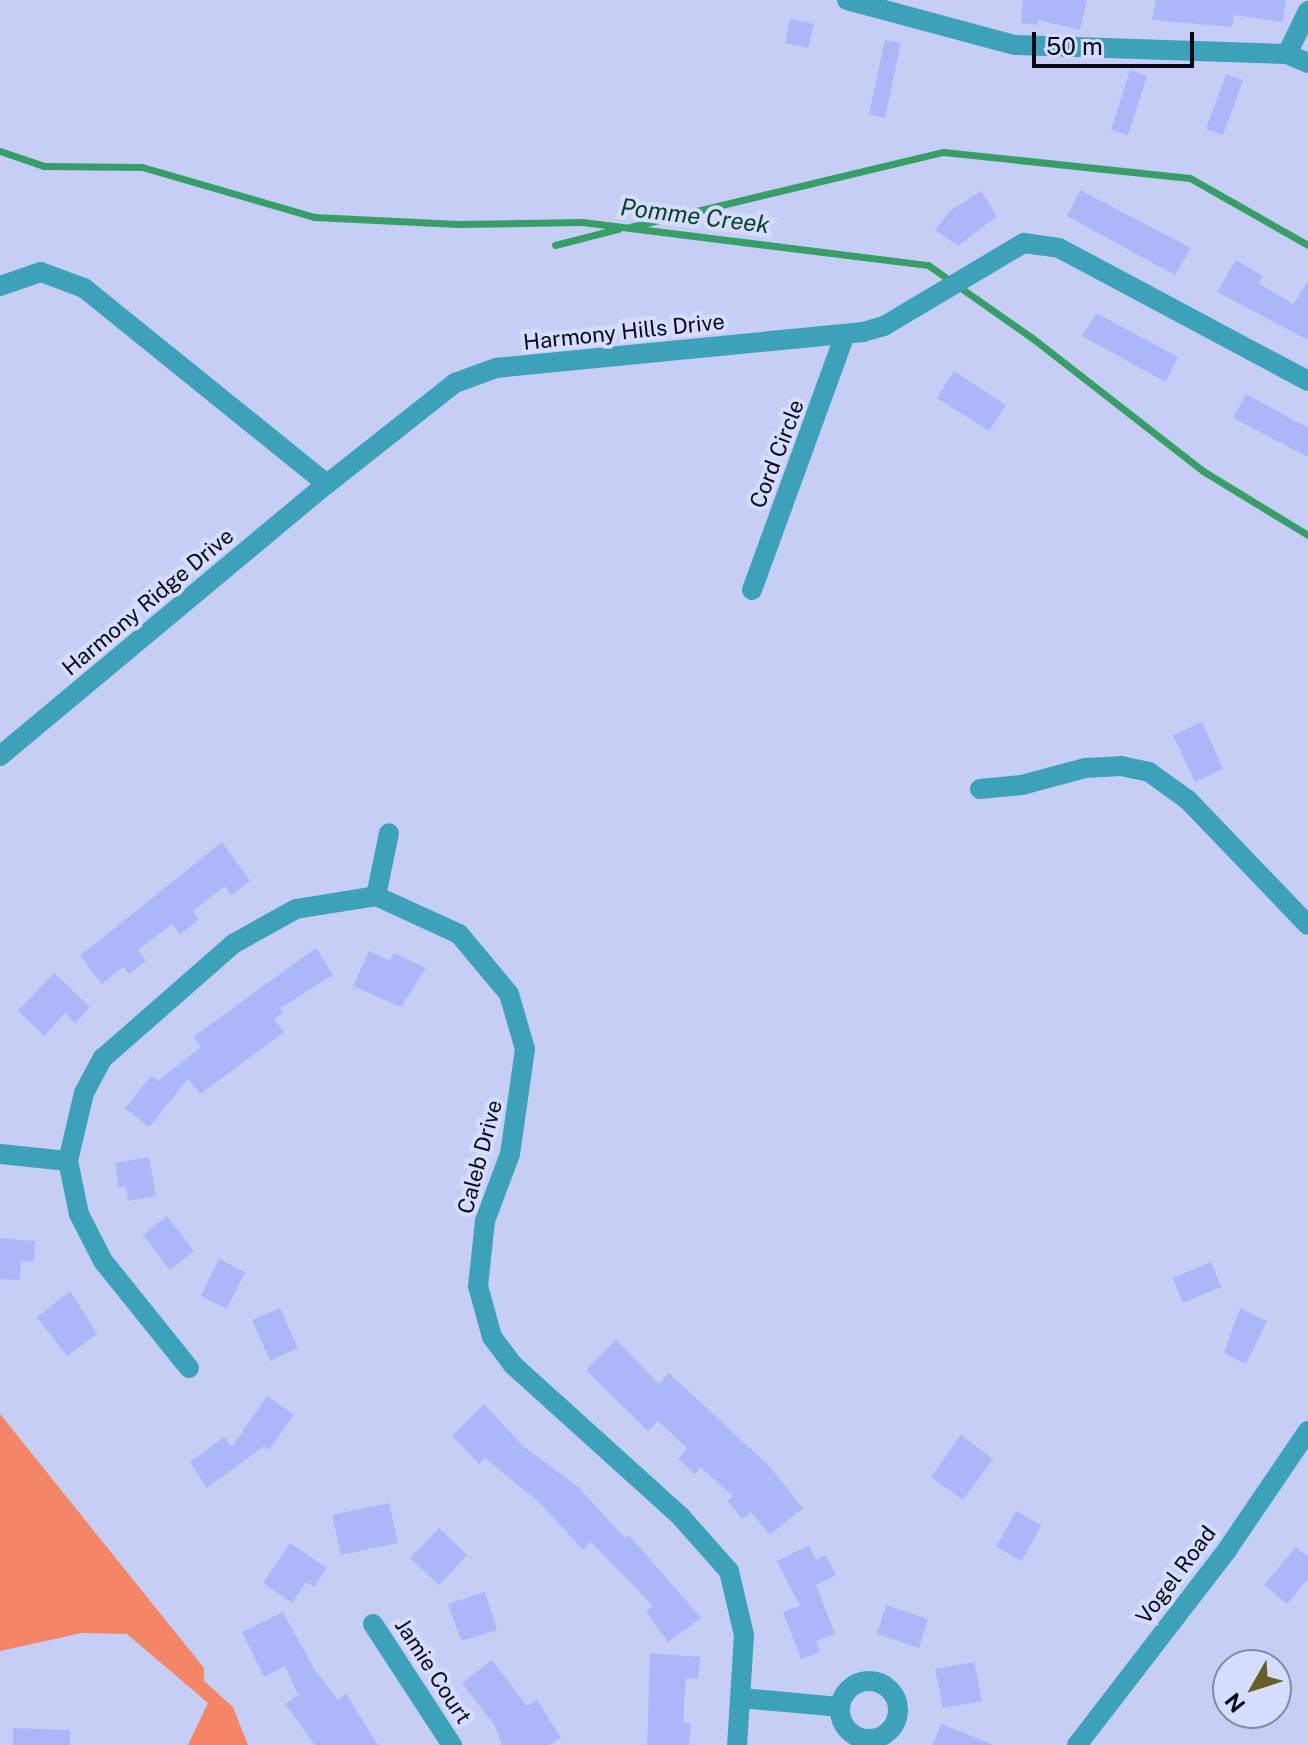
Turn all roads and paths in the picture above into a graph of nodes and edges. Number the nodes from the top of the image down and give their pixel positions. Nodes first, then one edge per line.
1 (847, 0) edge
2 (1308, 11) edge
3 (1287, 54) junction
4 (1308, 63) edge
5 (0, 286) edge
6 (845, 335) junction
7 (1308, 381) edge
8 (327, 484) junction
9 (752, 590) dead end
10 (0, 756) edge
11 (980, 789) dead end
12 (389, 833) dead end
13 (376, 896) junction
14 (1308, 925) edge
15 (0, 1154) edge
16 (68, 1161) junction
17 (189, 1368) dead end
18 (1308, 1431) edge
19 (1302, 1458) edge
20 (373, 1624) dead end
21 (741, 1698) junction
22 (839, 1707) dead end
23 (452, 1745) edge
24 (737, 1745) edge
25 (1077, 1745) edge

1 - 3 street
2 - 3 street
3 - 4 street
5 - 8 street
6 - 7 street, Harmony Hills Drive
6 - 8 street, Harmony Hills Drive
6 - 9 street, Cord Circle
8 - 10 street, Harmony Ridge Drive
11 - 14 street
12 - 13 street
13 - 16 street
13 - 21 street, Caleb Drive
15 - 16 street
16 - 17 street
18 - 19 street, Vogel Road
19 - 25 street, Vogel Road
20 - 23 street, Jamie Court
21 - 22 street
21 - 24 street, Caleb Drive

